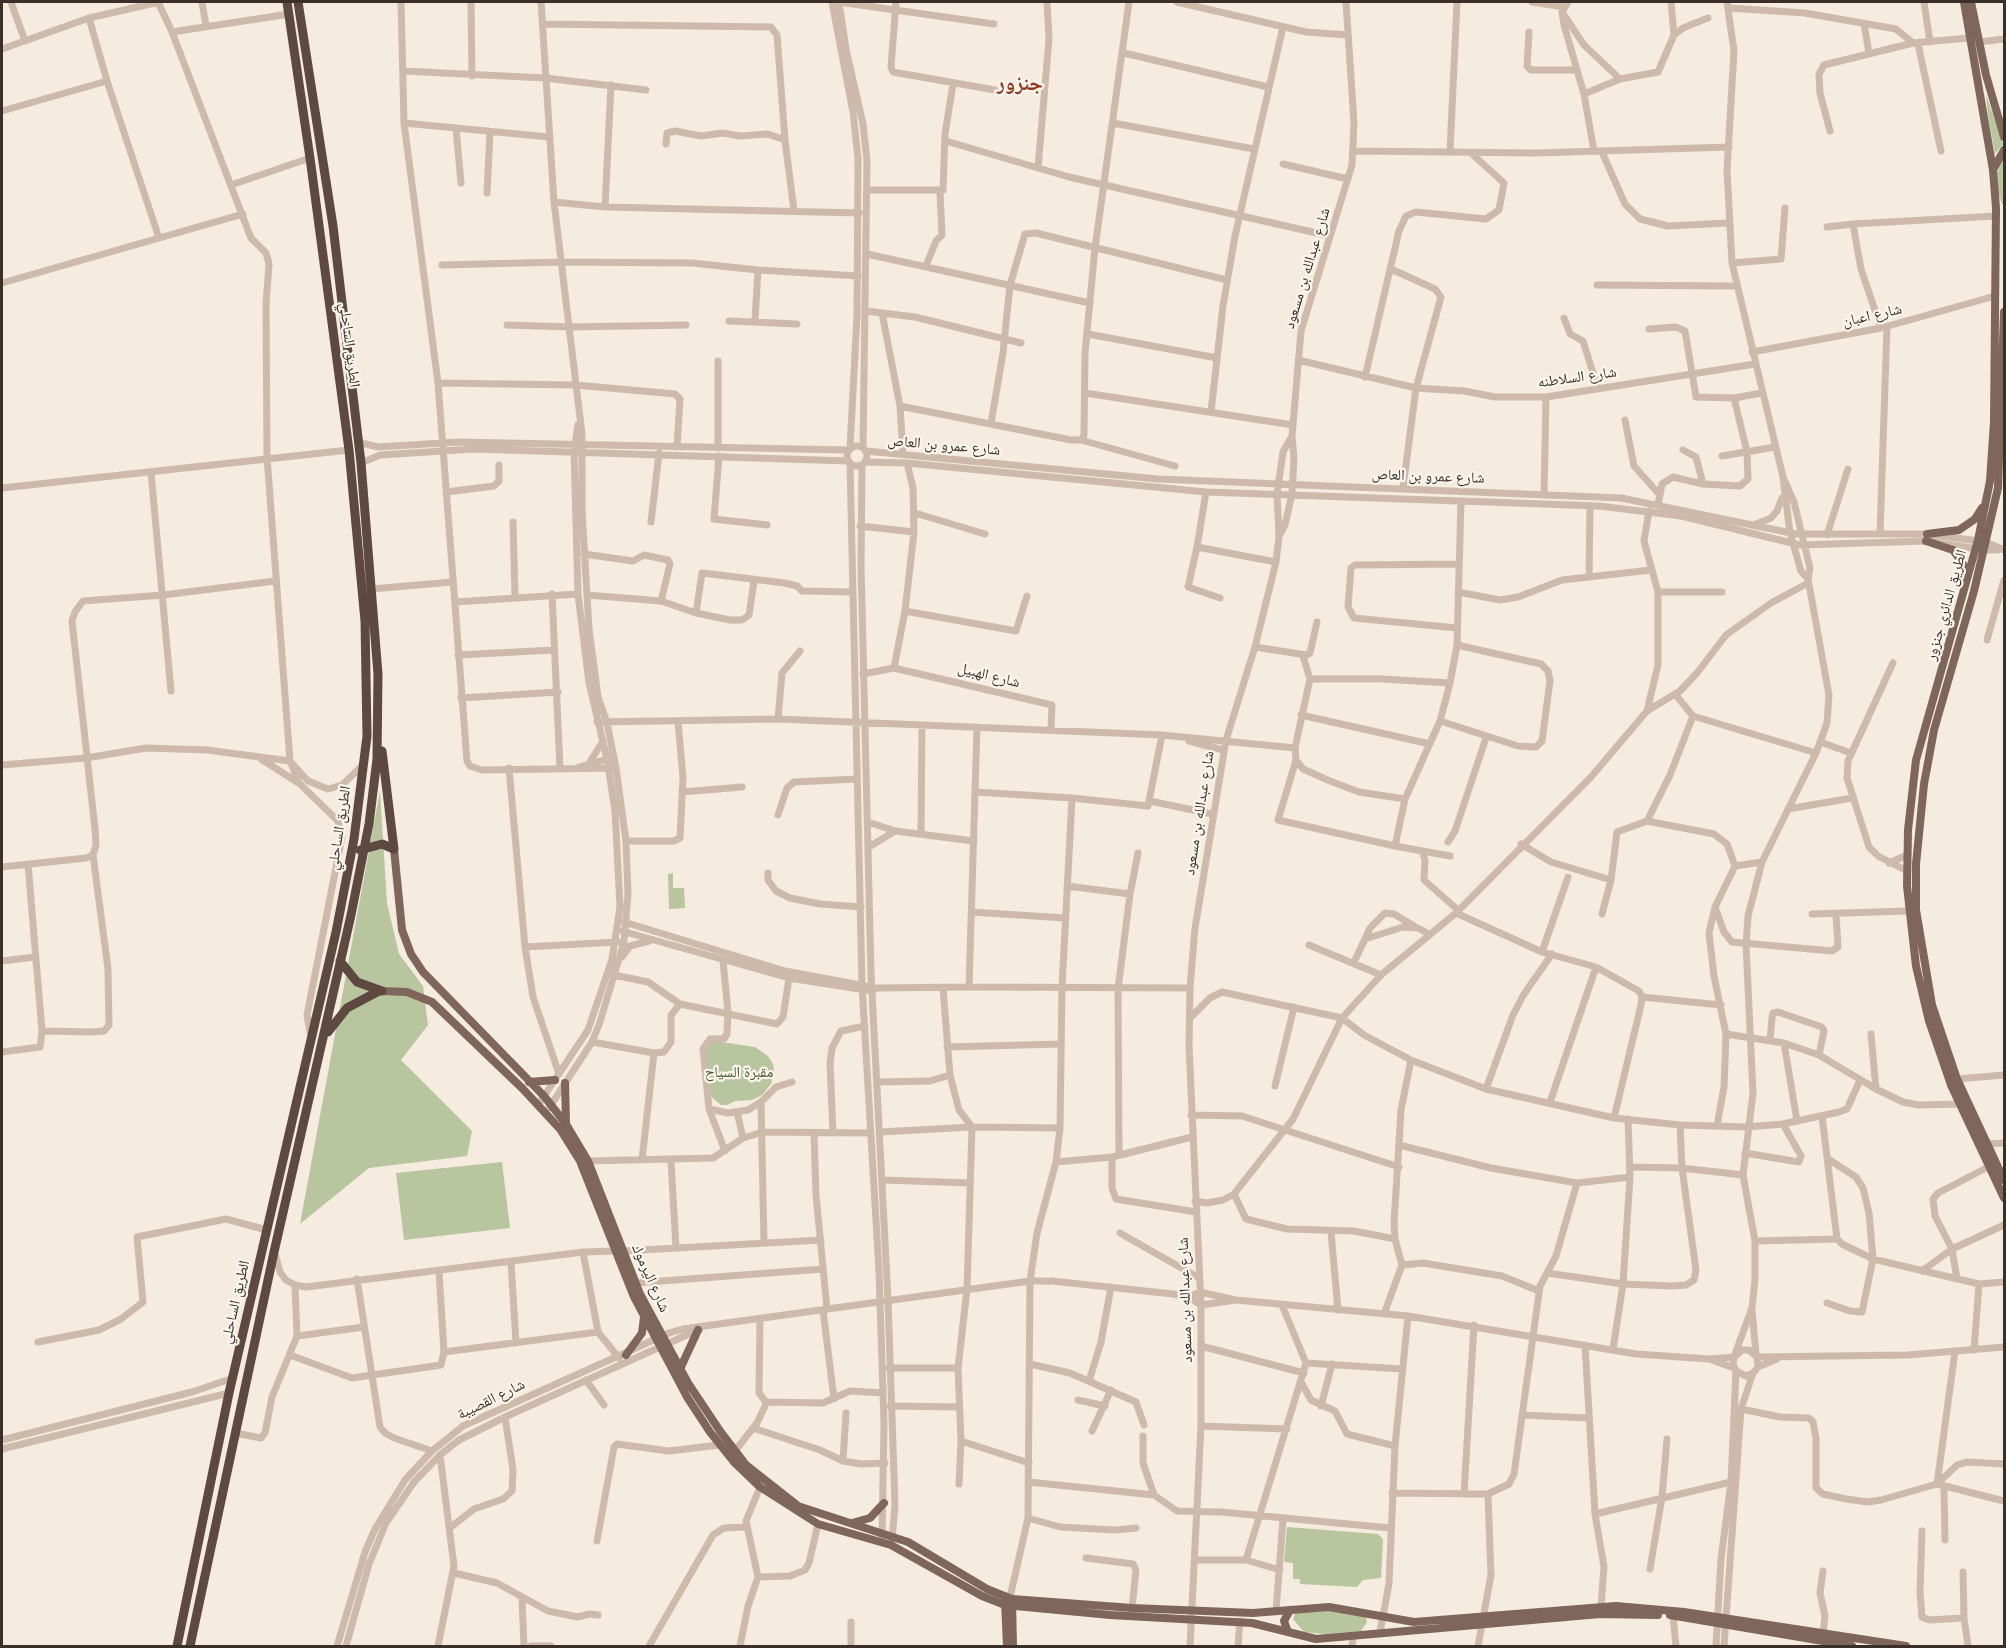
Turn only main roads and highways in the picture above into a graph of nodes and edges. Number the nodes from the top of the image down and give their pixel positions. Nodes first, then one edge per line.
1 (287, 2) edge
2 (298, 2) edge
3 (1964, 2) edge
4 (1971, 2) edge
5 (1992, 93) junction
6 (2004, 114) edge
7 (2004, 137) edge
8 (2004, 150) edge
9 (1993, 170) junction
10 (1999, 213) edge
11 (2004, 312) edge
12 (2002, 436) edge
13 (1988, 493) junction
14 (1981, 545) junction
15 (1967, 588) junction
16 (379, 727) junction
17 (394, 849) junction
18 (352, 850) junction
19 (364, 850) junction
20 (336, 932) junction
21 (340, 962) junction
22 (382, 991) junction
23 (324, 1040) junction
24 (557, 1077) road end
25 (529, 1082) junction
26 (565, 1083) road end
27 (566, 1124) junction
28 (2004, 1180) edge
29 (2004, 1198) edge
30 (619, 1251) junction
31 (644, 1316) junction
32 (701, 1328) road end
33 (662, 1342) junction
34 (622, 1356) road end
35 (680, 1369) junction
36 (884, 1503) road end
37 (851, 1523) junction
38 (882, 1537) junction
39 (1009, 1600) junction
40 (1290, 1610) junction
41 (1193, 1615) junction
42 (1483, 1620) junction
43 (1721, 1621) junction
44 (1288, 1632) junction
45 (1822, 1641) edge
46 (1352, 1642) edge
47 (1848, 1646) edge
48 (177, 1647) edge
49 (190, 1647) edge
50 (1007, 1647) edge
51 (1013, 1647) edge
52 (1906, 1647) edge

1 - 18 highway, الطريق الساحلي
2 - 16 highway, الطريق الساحلي
3 - 9 main road, الطريق الدائري جنزور
4 - 5 main road
5 - 6 main road
5 - 7 main road
8 - 9 main road
9 - 10 main road, الطريق الدائري جنزور
10 - 13 main road, الطريق الدائري جنزور
11 - 12 main road, الطريق الدائري جنزور
12 - 14 main road, الطريق الدائري جنزور
13 - 14 main road, الطريق الدائري جنزور
13 - 15 main road
14 - 15 main road, الطريق الدائري جنزور
14 - 28 main road, الطريق الدائري جنزور
15 - 29 main road, الطريق الدائري جنزور
16 - 17 highway
16 - 19 highway, الطريق الساحلي
17 - 19 highway
17 - 25 main road, شارع اليرموك
18 - 19 highway
18 - 20 highway, الطريق الساحلي
19 - 21 highway, الطريق الساحلي
20 - 21 highway
20 - 48 highway, الطريق الساحلي
21 - 22 highway
21 - 23 highway, الطريق الساحلي
22 - 23 highway
22 - 30 main road, شارع اليرموك
23 - 49 highway, الطريق الساحلي
24 - 25 main road
25 - 27 main road, شارع اليرموك
26 - 27 main road
27 - 30 main road, شارع اليرموك
30 - 31 main road, شارع اليرموك
30 - 33 main road, شارع اليرموك
31 - 33 main road, شارع اليرموك
31 - 34 main road
32 - 35 main road
33 - 35 main road, شارع اليرموك
33 - 38 main road, شارع اليرموك
35 - 37 main road, شارع اليرموك
36 - 37 main road
37 - 38 main road, شارع اليرموك
38 - 39 main road, شارع اليرموك
39 - 41 main road
39 - 41 main road
39 - 50 main road
39 - 51 main road
40 - 41 main road
40 - 42 main road
40 - 44 main road
41 - 44 main road
42 - 43 main road
42 - 43 main road
42 - 46 main road
43 - 45 main road
44 - 46 main road
45 - 47 main road
45 - 52 main road

